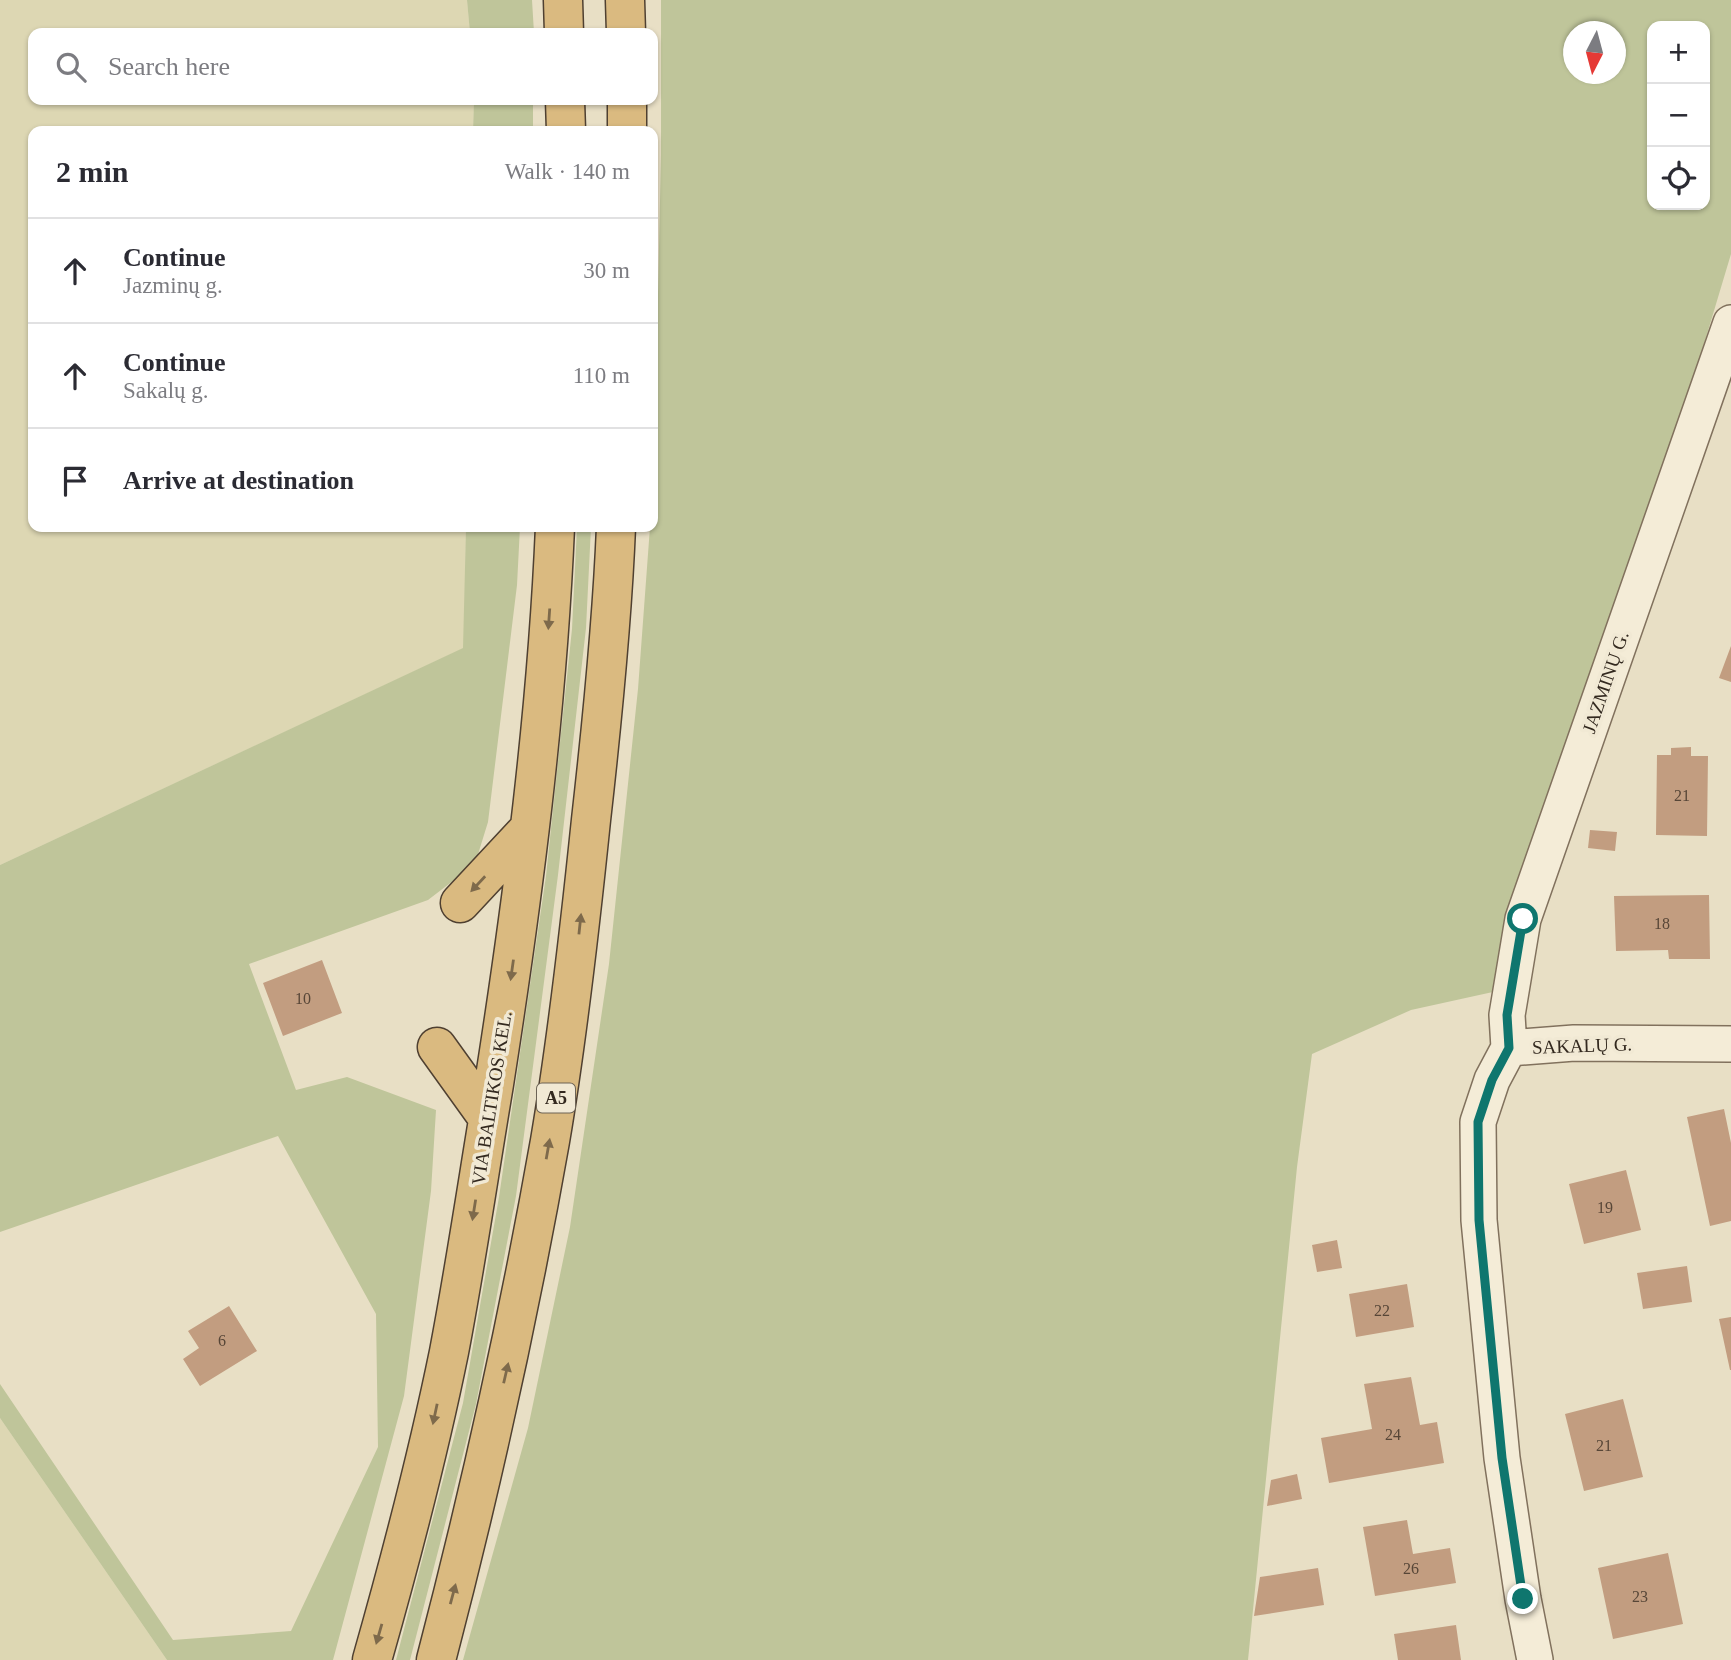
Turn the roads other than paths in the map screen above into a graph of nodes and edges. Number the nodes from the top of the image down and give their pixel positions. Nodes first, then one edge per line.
1 (563, 0) edge
2 (625, 0) edge
3 (564, 28) edge
4 (626, 28) edge
5 (565, 105) edge
6 (627, 105) edge
7 (566, 126) edge
8 (627, 126) edge
9 (1731, 323) edge
10 (555, 532) edge
11 (616, 532) edge
12 (530, 829) junction
13 (460, 903) dead end
14 (1731, 1044) edge
15 (437, 1047) dead end
16 (1509, 1048) junction
17 (488, 1118) junction
18 (372, 1660) edge
19 (436, 1660) edge
20 (1535, 1660) edge

1 - 3 highway
2 - 4 highway
5 - 7 highway
6 - 8 highway
9 - 16 street, JAZMINŲ G.
10 -> 12 highway, VIA BALTIKOS KEL.
19 -> 11 highway, A5
12 -> 13 highway
12 -> 17 highway, VIA BALTIKOS KEL.
14 - 16 street, SAKALŲ G.
15 - 17 highway
16 - 20 street, SAKALŲ G.
17 -> 18 highway, VIA BALTIKOS KEL.

